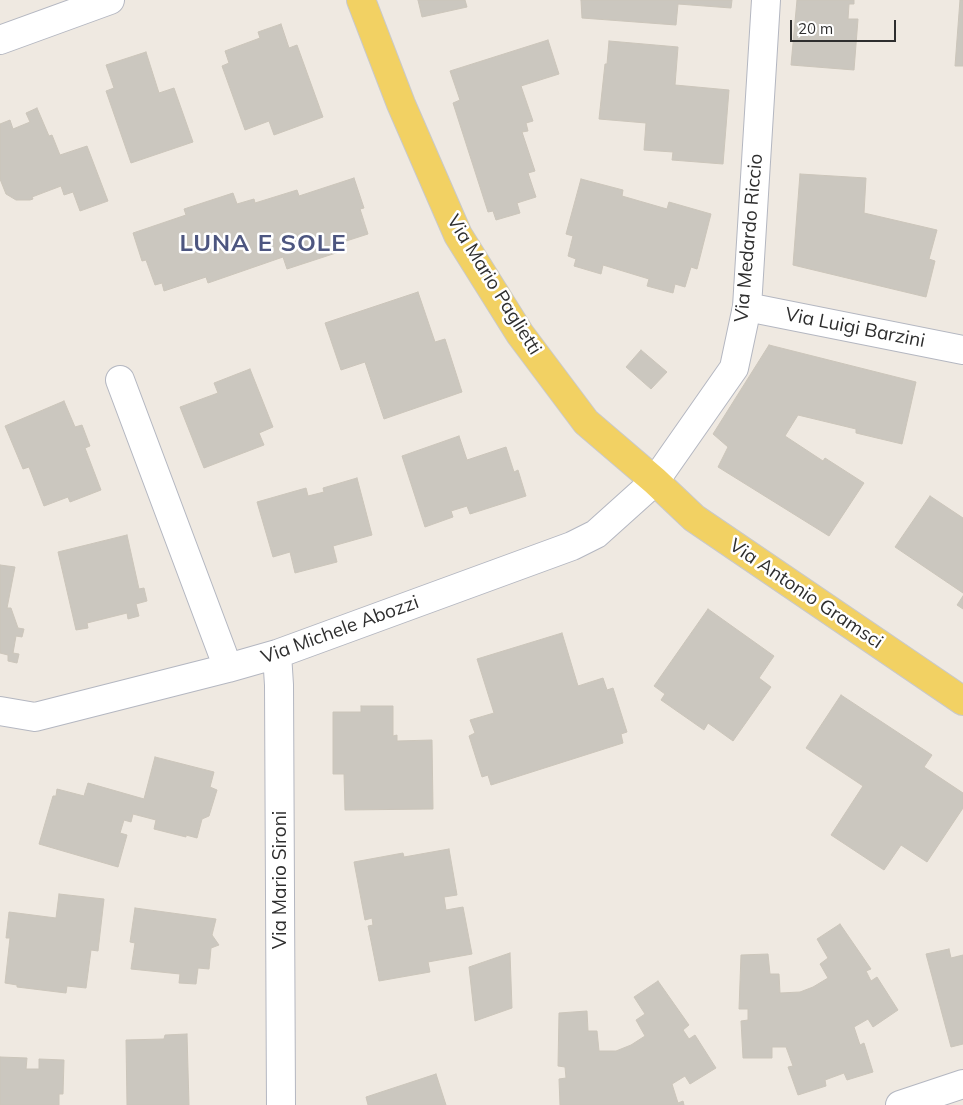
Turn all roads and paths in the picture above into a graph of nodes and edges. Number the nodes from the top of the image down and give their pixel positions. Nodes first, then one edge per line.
1 (110, 0) edge
2 (361, 0) edge
3 (766, 0) edge
4 (0, 40) edge
5 (747, 307) junction
6 (963, 350) edge
7 (120, 380) dead end
8 (655, 481) junction
9 (277, 654) junction
10 (228, 668) junction
11 (963, 701) edge
12 (0, 711) edge
13 (963, 1084) edge
14 (281, 1105) edge
15 (900, 1105) edge

1 - 4 street
2 - 8 main road, Via Mario Paglietti
3 - 5 street, Via Medardo Riccio
5 - 6 street, Via Luigi Barzini
5 - 8 street, Via Medardo Riccio
7 - 10 street
8 - 9 street, Via Michele Abozzi
8 - 11 main road, Via Antonio Gramsci
9 - 10 street, Via Michele Abozzi
9 - 14 street, Via Mario Sironi
10 - 12 street, Via Michele Abozzi
13 - 15 street

